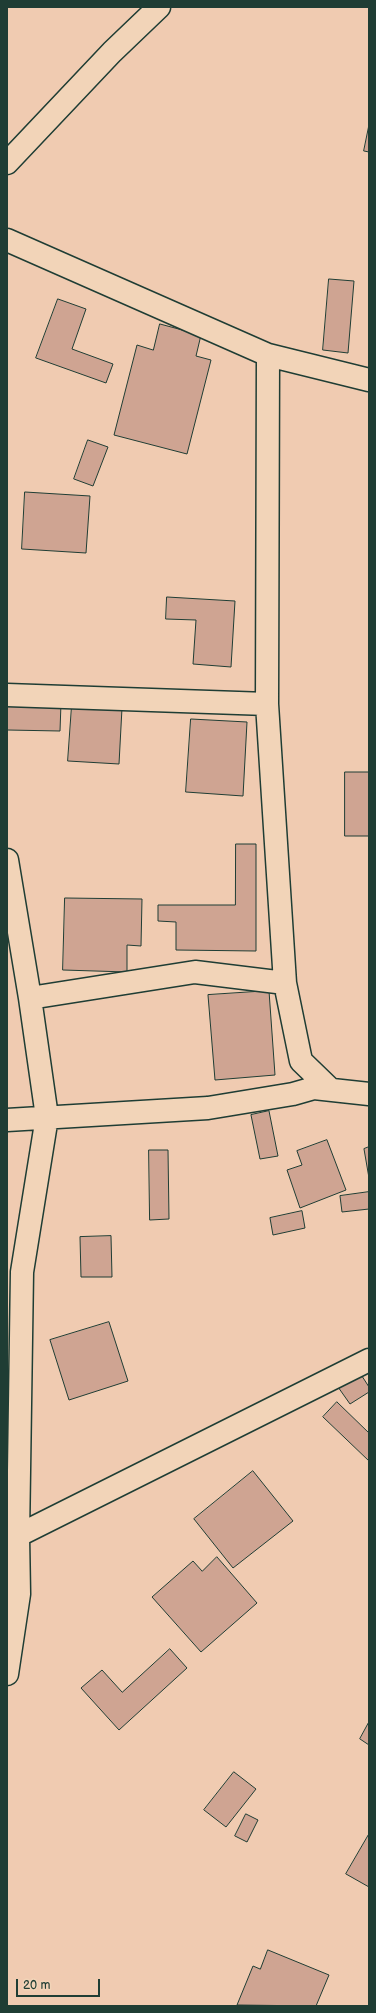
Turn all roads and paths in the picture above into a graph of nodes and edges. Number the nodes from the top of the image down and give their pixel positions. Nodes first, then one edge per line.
1 (159, 7) edge
2 (7, 164) edge
3 (7, 240) edge
4 (268, 355) junction
5 (369, 380) edge
6 (7, 695) edge
7 (267, 704) junction
8 (7, 860) edge
9 (285, 983) junction
10 (30, 998) junction
11 (331, 1090) junction
12 (369, 1094) edge
13 (47, 1117) junction
14 (7, 1120) edge
15 (369, 1360) edge
16 (12, 1539) edge
17 (7, 1674) edge

1 - 2 street
3 - 4 street
4 - 5 street
4 - 7 street
6 - 7 street
7 - 9 street
8 - 10 street
9 - 10 street
9 - 11 street
10 - 13 street
11 - 12 street
11 - 13 street
13 - 14 street
13 - 16 street
15 - 16 street
16 - 17 street

